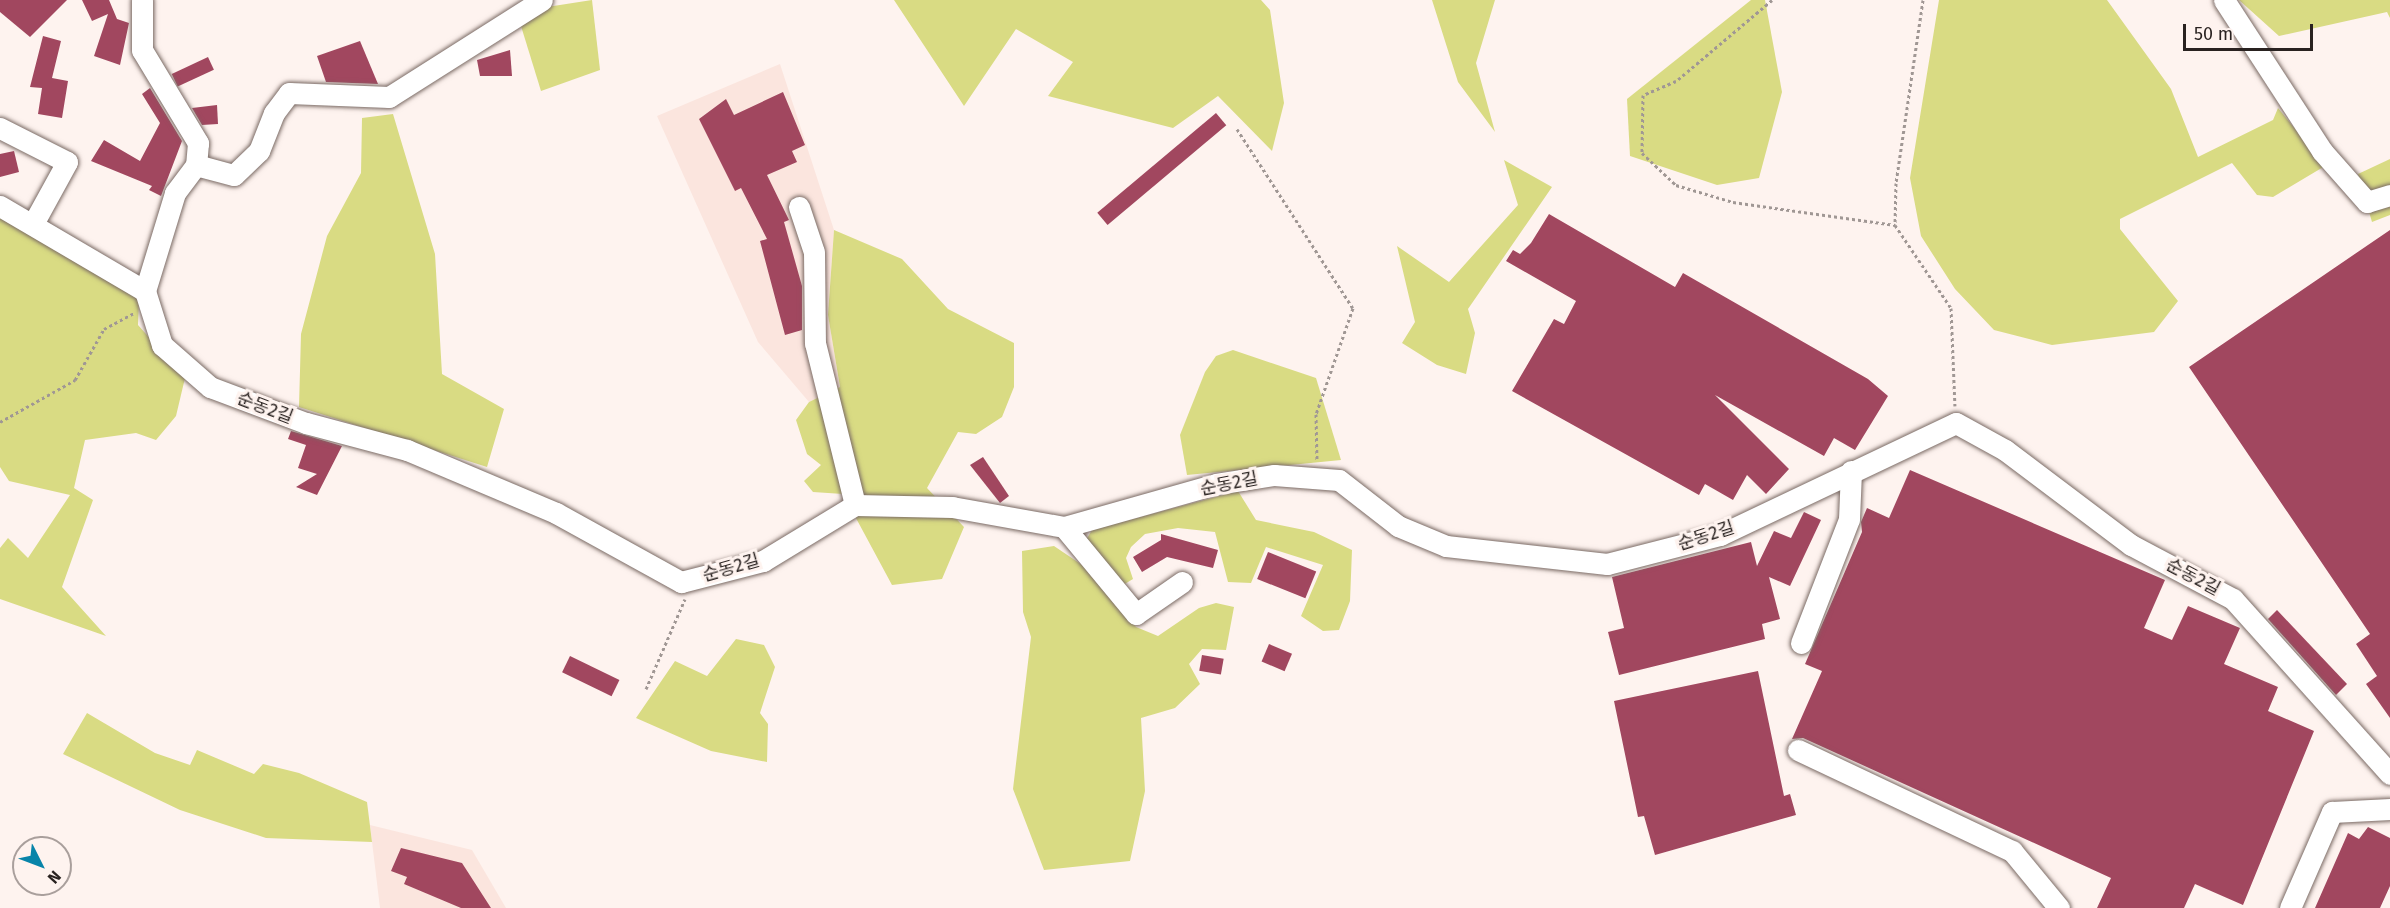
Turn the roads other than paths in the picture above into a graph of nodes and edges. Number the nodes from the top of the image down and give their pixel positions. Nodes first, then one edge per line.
1 (142, 0) edge
2 (542, 0) edge
3 (2224, 0) edge
4 (0, 128) edge
5 (196, 165) junction
6 (2390, 195) edge
7 (0, 206) edge
8 (799, 207) dead end
9 (34, 222) junction
10 (147, 298) junction
11 (1851, 471) junction
12 (855, 505) junction
13 (1064, 527) junction
14 (1182, 582) dead end
15 (1801, 643) dead end
16 (1798, 750) dead end
17 (2390, 774) edge
18 (2390, 809) edge
19 (2059, 908) edge
20 (2289, 908) edge

1 - 5 street
2 - 5 street
3 - 6 street
4 - 9 street
5 - 10 street
7 - 9 street
8 - 12 street
9 - 10 street
10 - 12 street, 순동2길
11 - 13 street, 순동2길
11 - 15 street
11 - 17 street, 순동2길
12 - 13 street, 순동2길
13 - 14 street
16 - 19 street
18 - 20 street

